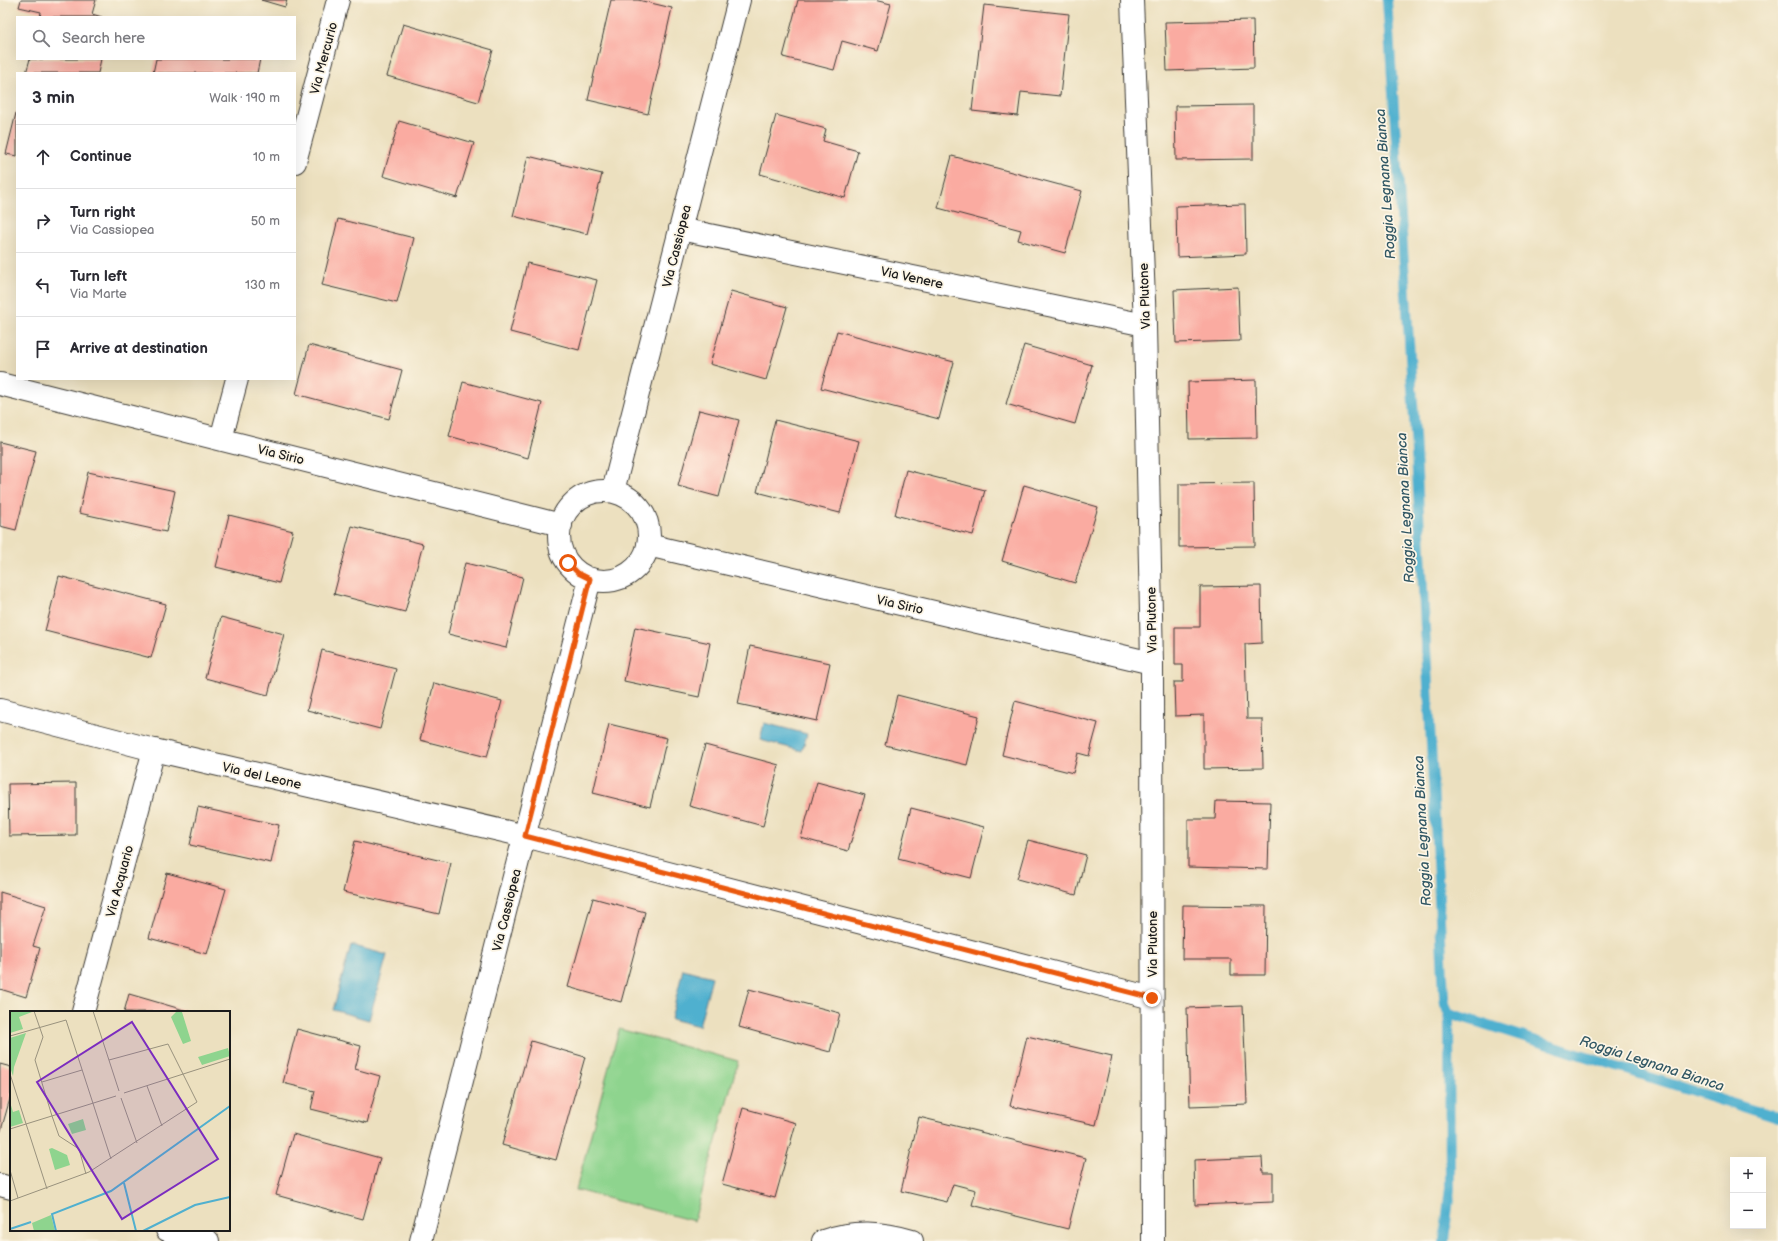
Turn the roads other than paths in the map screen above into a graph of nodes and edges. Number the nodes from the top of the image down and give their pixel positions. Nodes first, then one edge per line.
1 (338, 0) edge
2 (738, 0) edge
3 (1132, 0) edge
4 (296, 158) edge
5 (680, 229) junction
6 (1145, 325) junction
7 (237, 380) edge
8 (0, 384) edge
9 (221, 439) junction
10 (613, 491) junction
11 (561, 524) junction
12 (648, 545) junction
13 (590, 579) junction
14 (1152, 663) junction
15 (0, 710) edge
16 (154, 750) junction
17 (525, 836) junction
18 (1152, 998) junction
19 (83, 1011) edge
20 (0, 1185) edge
21 (10, 1188) edge
22 (171, 1231) edge
23 (208, 1241) edge
24 (421, 1241) edge
25 (823, 1241) edge
26 (912, 1241) edge
27 (1153, 1241) edge

1 - 4 street, Via Mercurio
2 - 5 street, Via Cassiopea
3 - 6 street, Via Plutone
5 - 6 street, Via Venere
5 - 10 street, Via Cassiopea
6 - 14 street, Via Plutone
7 - 9 street
8 - 9 street, Via Sirio
9 - 11 street, Via Sirio
10 - 11 street
10 - 12 street
11 - 13 street
12 - 13 street
12 - 14 street, Via Sirio
13 - 17 street, Via Cassiopea
14 - 18 street, Via Plutone
15 - 16 street, Via del Leone
16 - 17 street, Via del Leone
16 - 19 street, Via Acquario
17 - 18 street, Via del Leone
17 - 24 street, Via Cassiopea
18 - 27 street, Via Plutone
20 - 21 street
22 - 23 street
25 - 26 street

